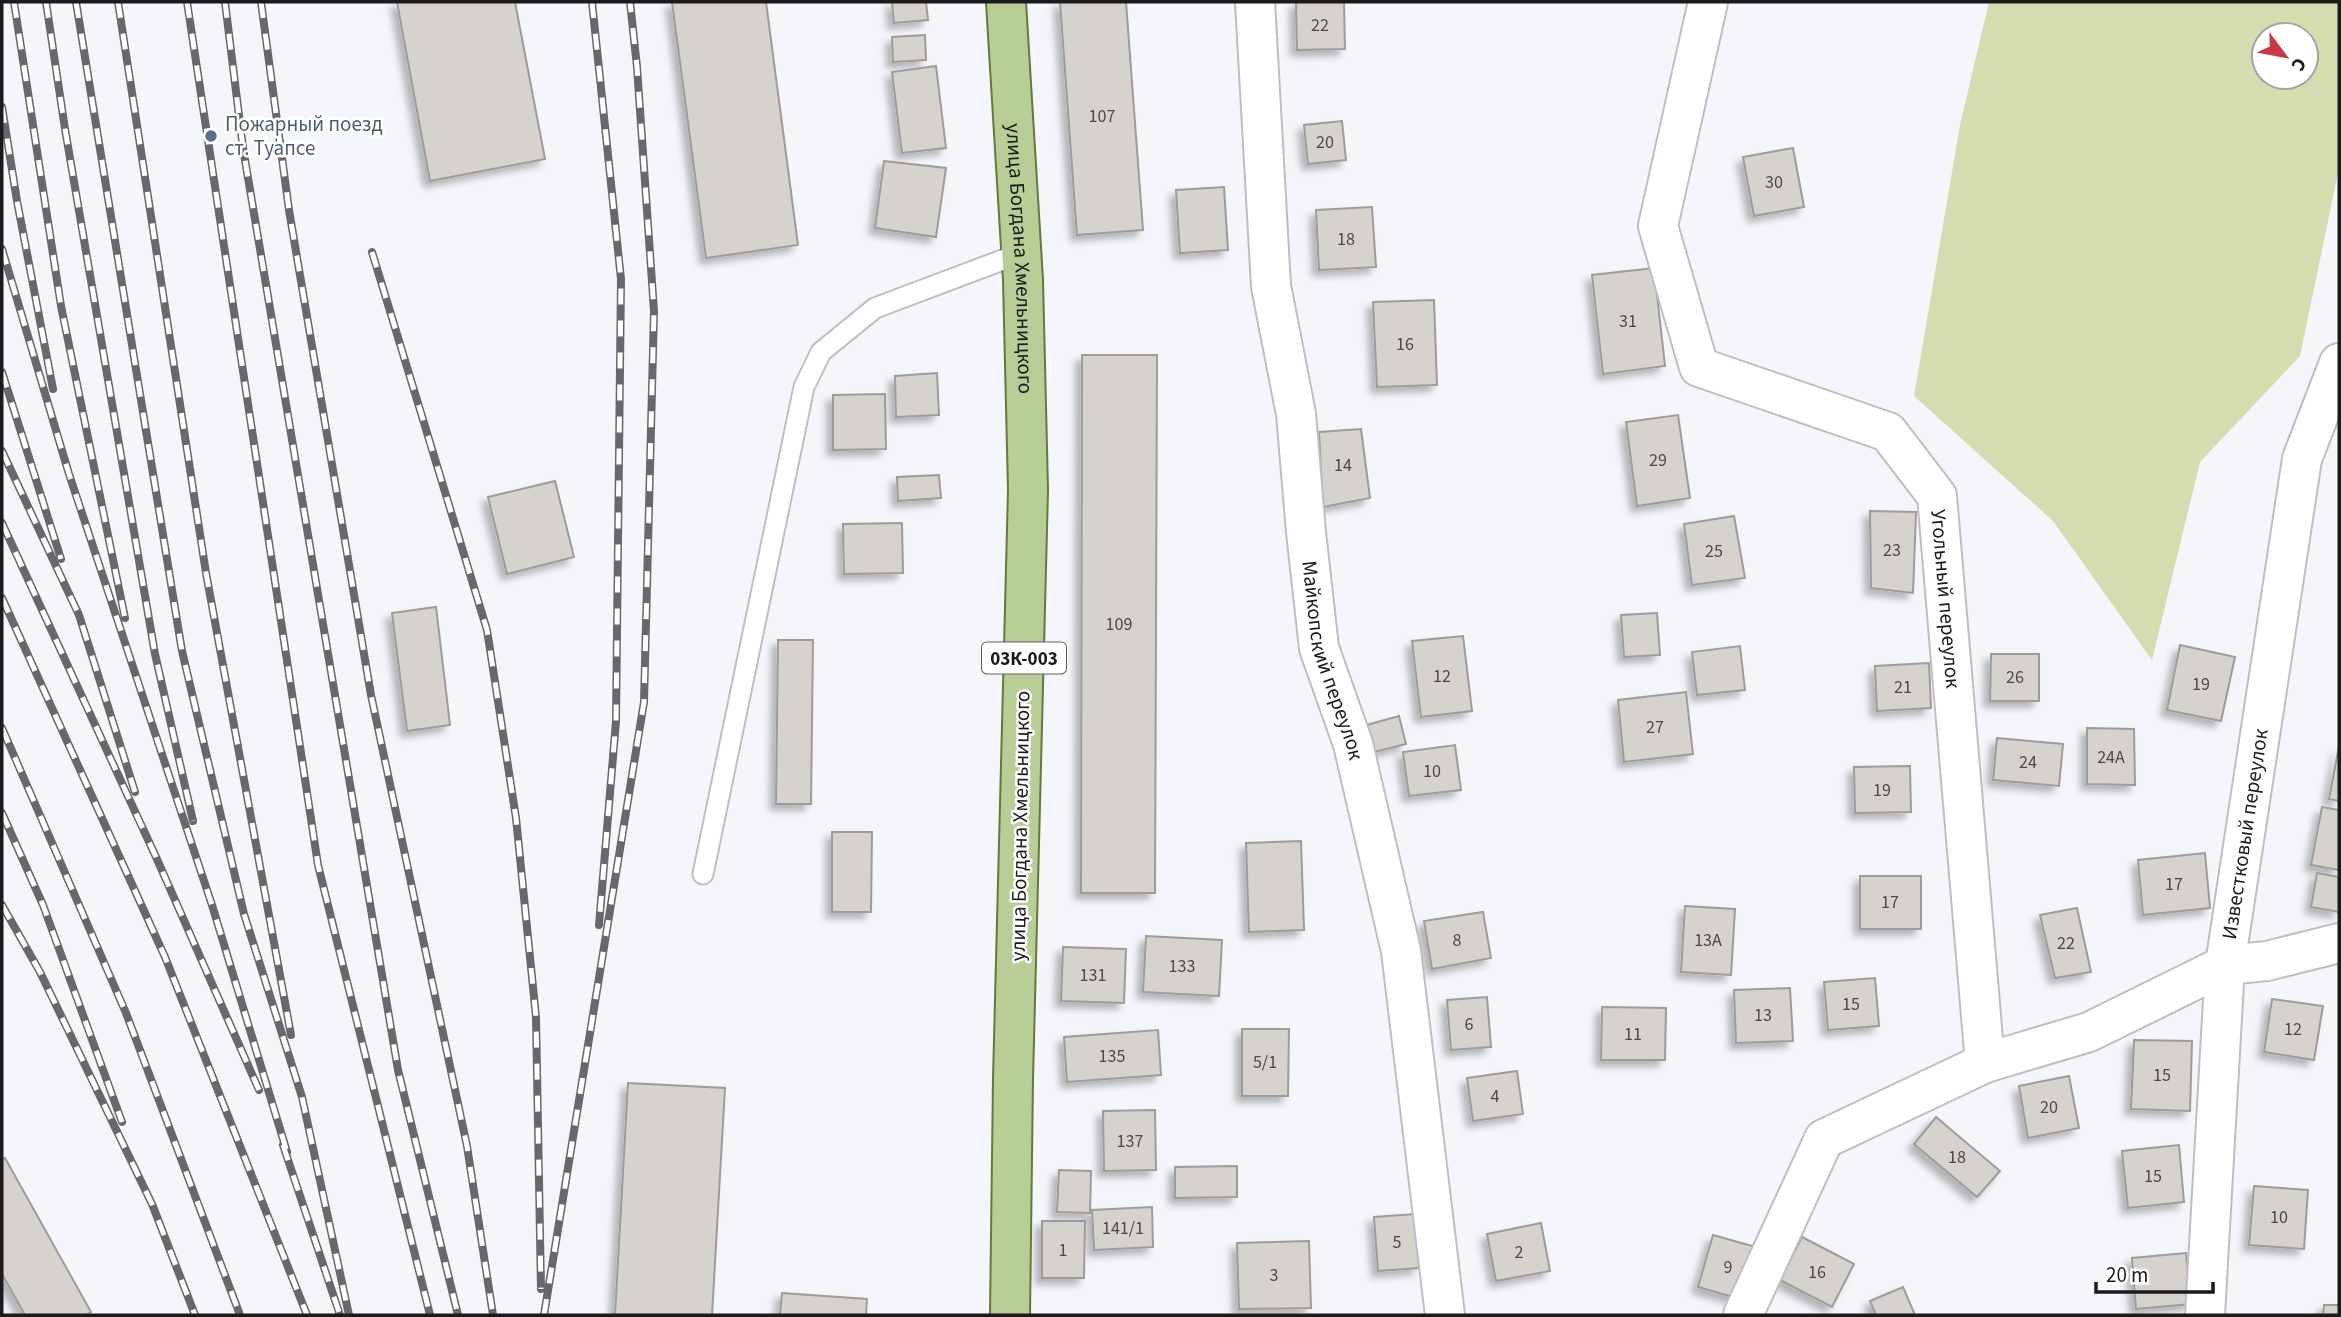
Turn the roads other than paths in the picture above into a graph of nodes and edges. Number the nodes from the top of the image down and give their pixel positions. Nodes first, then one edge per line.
1 (1006, 2) edge
2 (1255, 2) edge
3 (1708, 2) edge
4 (1021, 253) junction
5 (2339, 363) edge
6 (702, 874) dead end
7 (2339, 943) edge
8 (2225, 965) junction
9 (1985, 1063) junction
10 (1010, 1315) edge
11 (1445, 1315) edge
12 (1742, 1315) edge
13 (2204, 1315) edge

1 - 4 main road, улица Богдана Хмельницкого / 03К-003
2 - 11 street, Майкопский переулок
3 - 9 street, Угольный переулок
4 - 6 lane
4 - 10 main road, улица Богдана Хмельницкого / 03К-003
5 - 8 street, Известковый переулок
7 - 8 street
8 - 9 street
8 - 13 street, Известковый переулок
9 - 12 street

